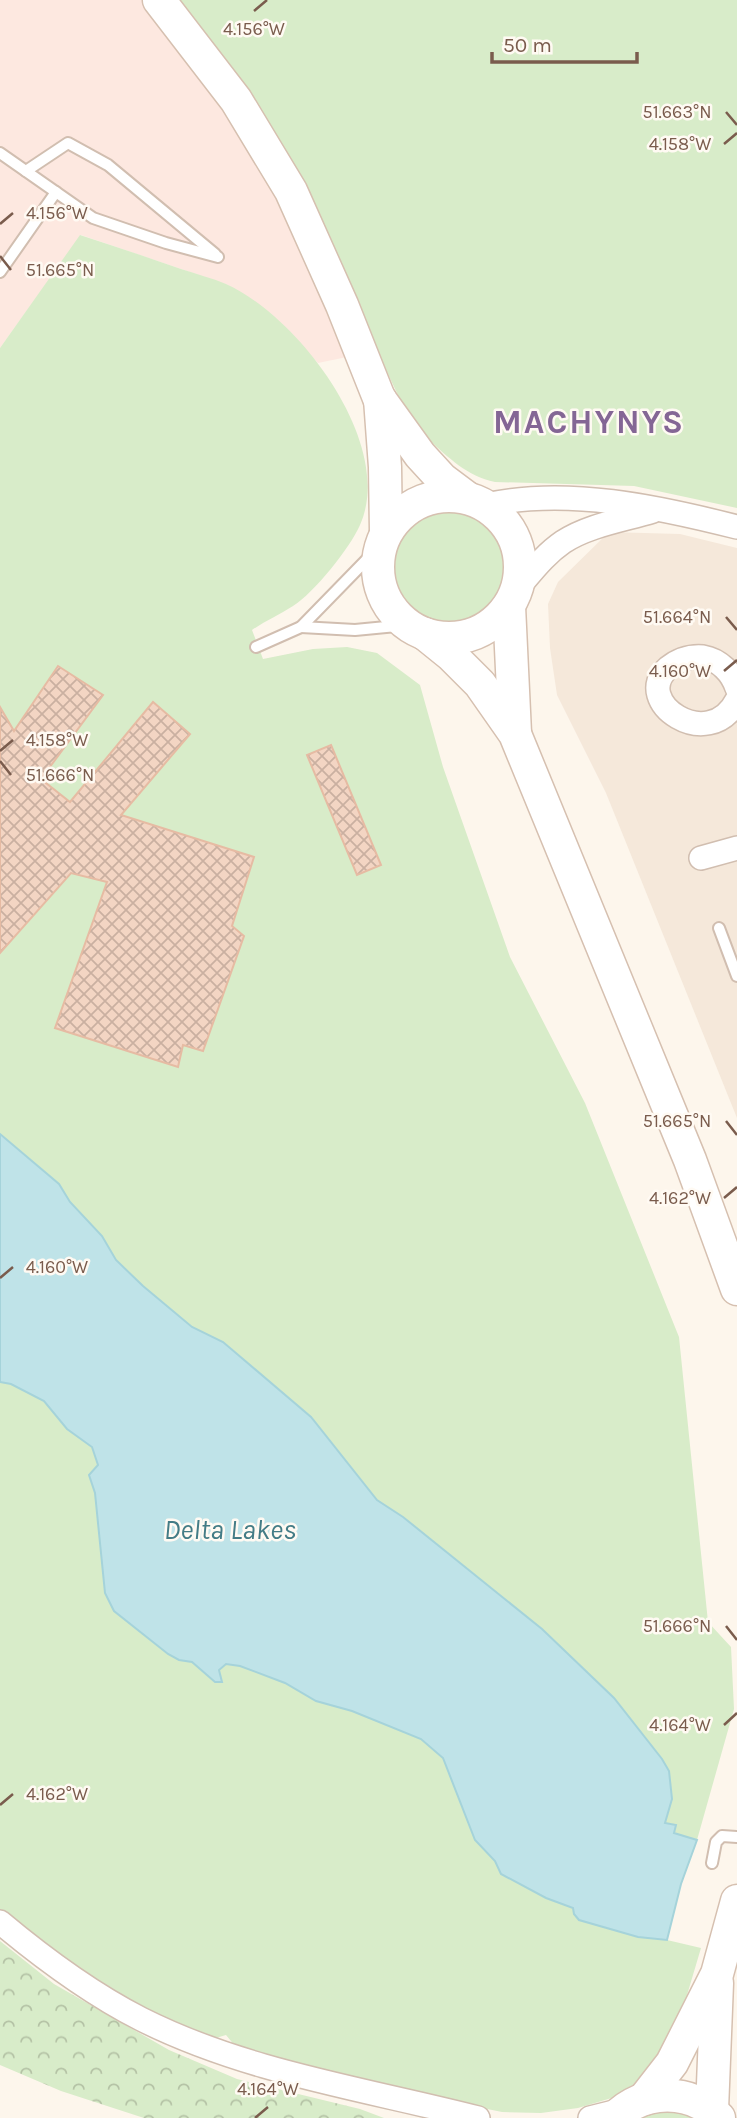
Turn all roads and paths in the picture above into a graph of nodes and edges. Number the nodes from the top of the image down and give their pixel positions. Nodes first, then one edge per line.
1 (159, 0) edge
2 (0, 153) edge
3 (26, 171) junction
4 (56, 192) junction
5 (0, 272) edge
6 (379, 398) junction
7 (476, 501) junction
8 (656, 510) junction
9 (737, 527) edge
10 (383, 539) junction
11 (513, 598) junction
12 (301, 627) junction
13 (416, 629) junction
14 (256, 647) dead end
15 (737, 688) edge
16 (737, 700) edge
17 (515, 734) junction
18 (737, 848) edge
19 (701, 858) dead end
20 (719, 928) dead end
21 (737, 976) edge
22 (737, 1289) edge
23 (737, 1837) edge
24 (712, 1863) dead end
25 (737, 1901) edge
26 (0, 1922) edge
27 (717, 1975) junction
28 (627, 2109) edge
29 (716, 2114) edge
30 (478, 2118) edge
31 (590, 2118) edge

1 - 6 main road
2 - 3 lane
3 - 4 lane
3 - 4 lane
4 - 5 lane
6 - 7 main road
6 - 10 main road
7 - 8 street
7 - 10 main road
7 - 11 main road
8 - 9 street
8 - 11 street
10 - 12 lane
10 - 13 main road
11 - 13 main road
11 - 17 main road
12 - 13 lane
12 - 14 lane
13 - 17 main road
15 - 16 street
17 - 22 main road
18 - 19 street
20 - 21 lane
23 - 24 lane
25 - 27 main road
26 - 30 street
27 - 28 main road
27 - 29 main road
28 - 29 main road
28 - 31 street

